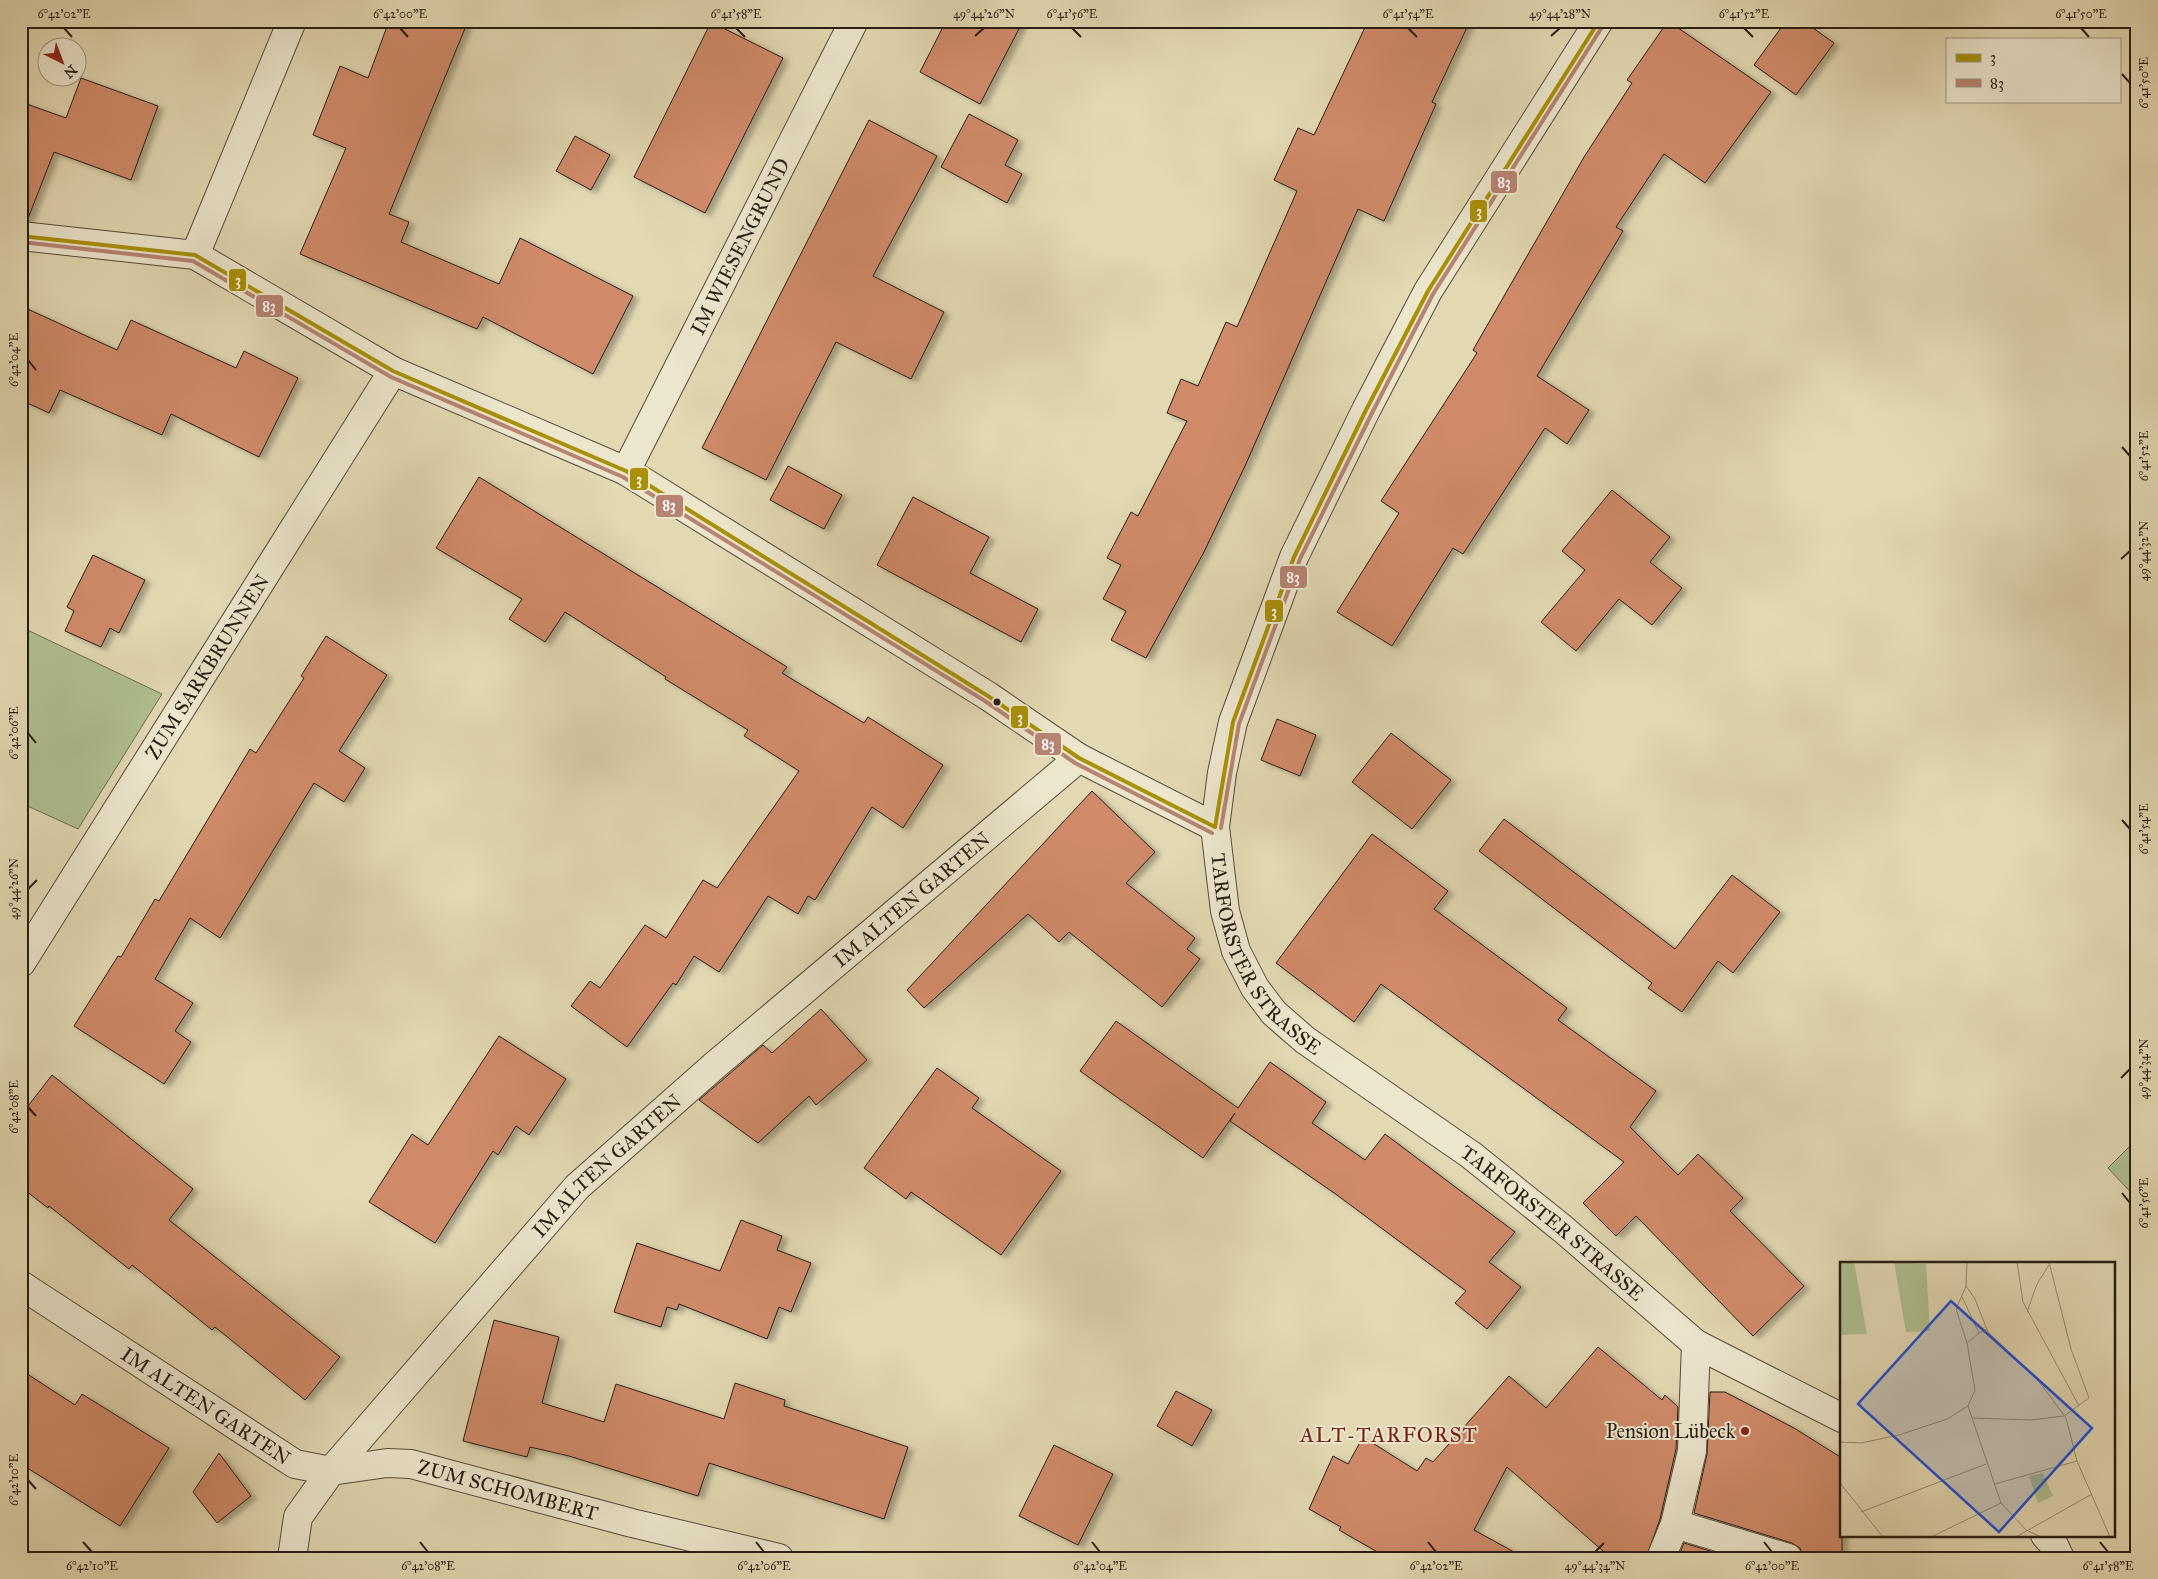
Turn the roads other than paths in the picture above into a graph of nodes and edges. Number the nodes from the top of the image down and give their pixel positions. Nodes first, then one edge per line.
1 (292, 21) edge
2 (854, 21) edge
3 (1599, 21) edge
4 (21, 236) edge
5 (195, 255) junction
6 (394, 371) junction
7 (626, 471) junction
8 (1079, 758) junction
9 (1214, 826) junction
10 (21, 963) edge
11 (21, 1285) edge
12 (1696, 1344) junction
13 (1840, 1417) edge
14 (331, 1471) junction
15 (1675, 1524) junction
16 (2046, 1536) edge
17 (292, 1558) edge
18 (779, 1558) edge
19 (1661, 1558) edge
20 (1788, 1558) edge
21 (2060, 1558) edge

1 - 5 street
2 - 7 street, IM WIESENGRUND
3 - 9 street, TARFORSTER STRASSE
4 - 5 street
5 - 6 street
6 - 7 street
6 - 10 street, ZUM SARKBRUNNEN
7 - 8 street
8 - 9 street
8 - 14 street, IM ALTEN GARTEN
9 - 12 street, TARFORSTER STRASSE
11 - 14 street, IM ALTEN GARTEN
12 - 13 street, TARFORSTER STRASSE
12 - 15 street
14 - 17 street
14 - 18 street, ZUM SCHOMBERT
15 - 19 street
15 - 20 street
16 - 21 street

